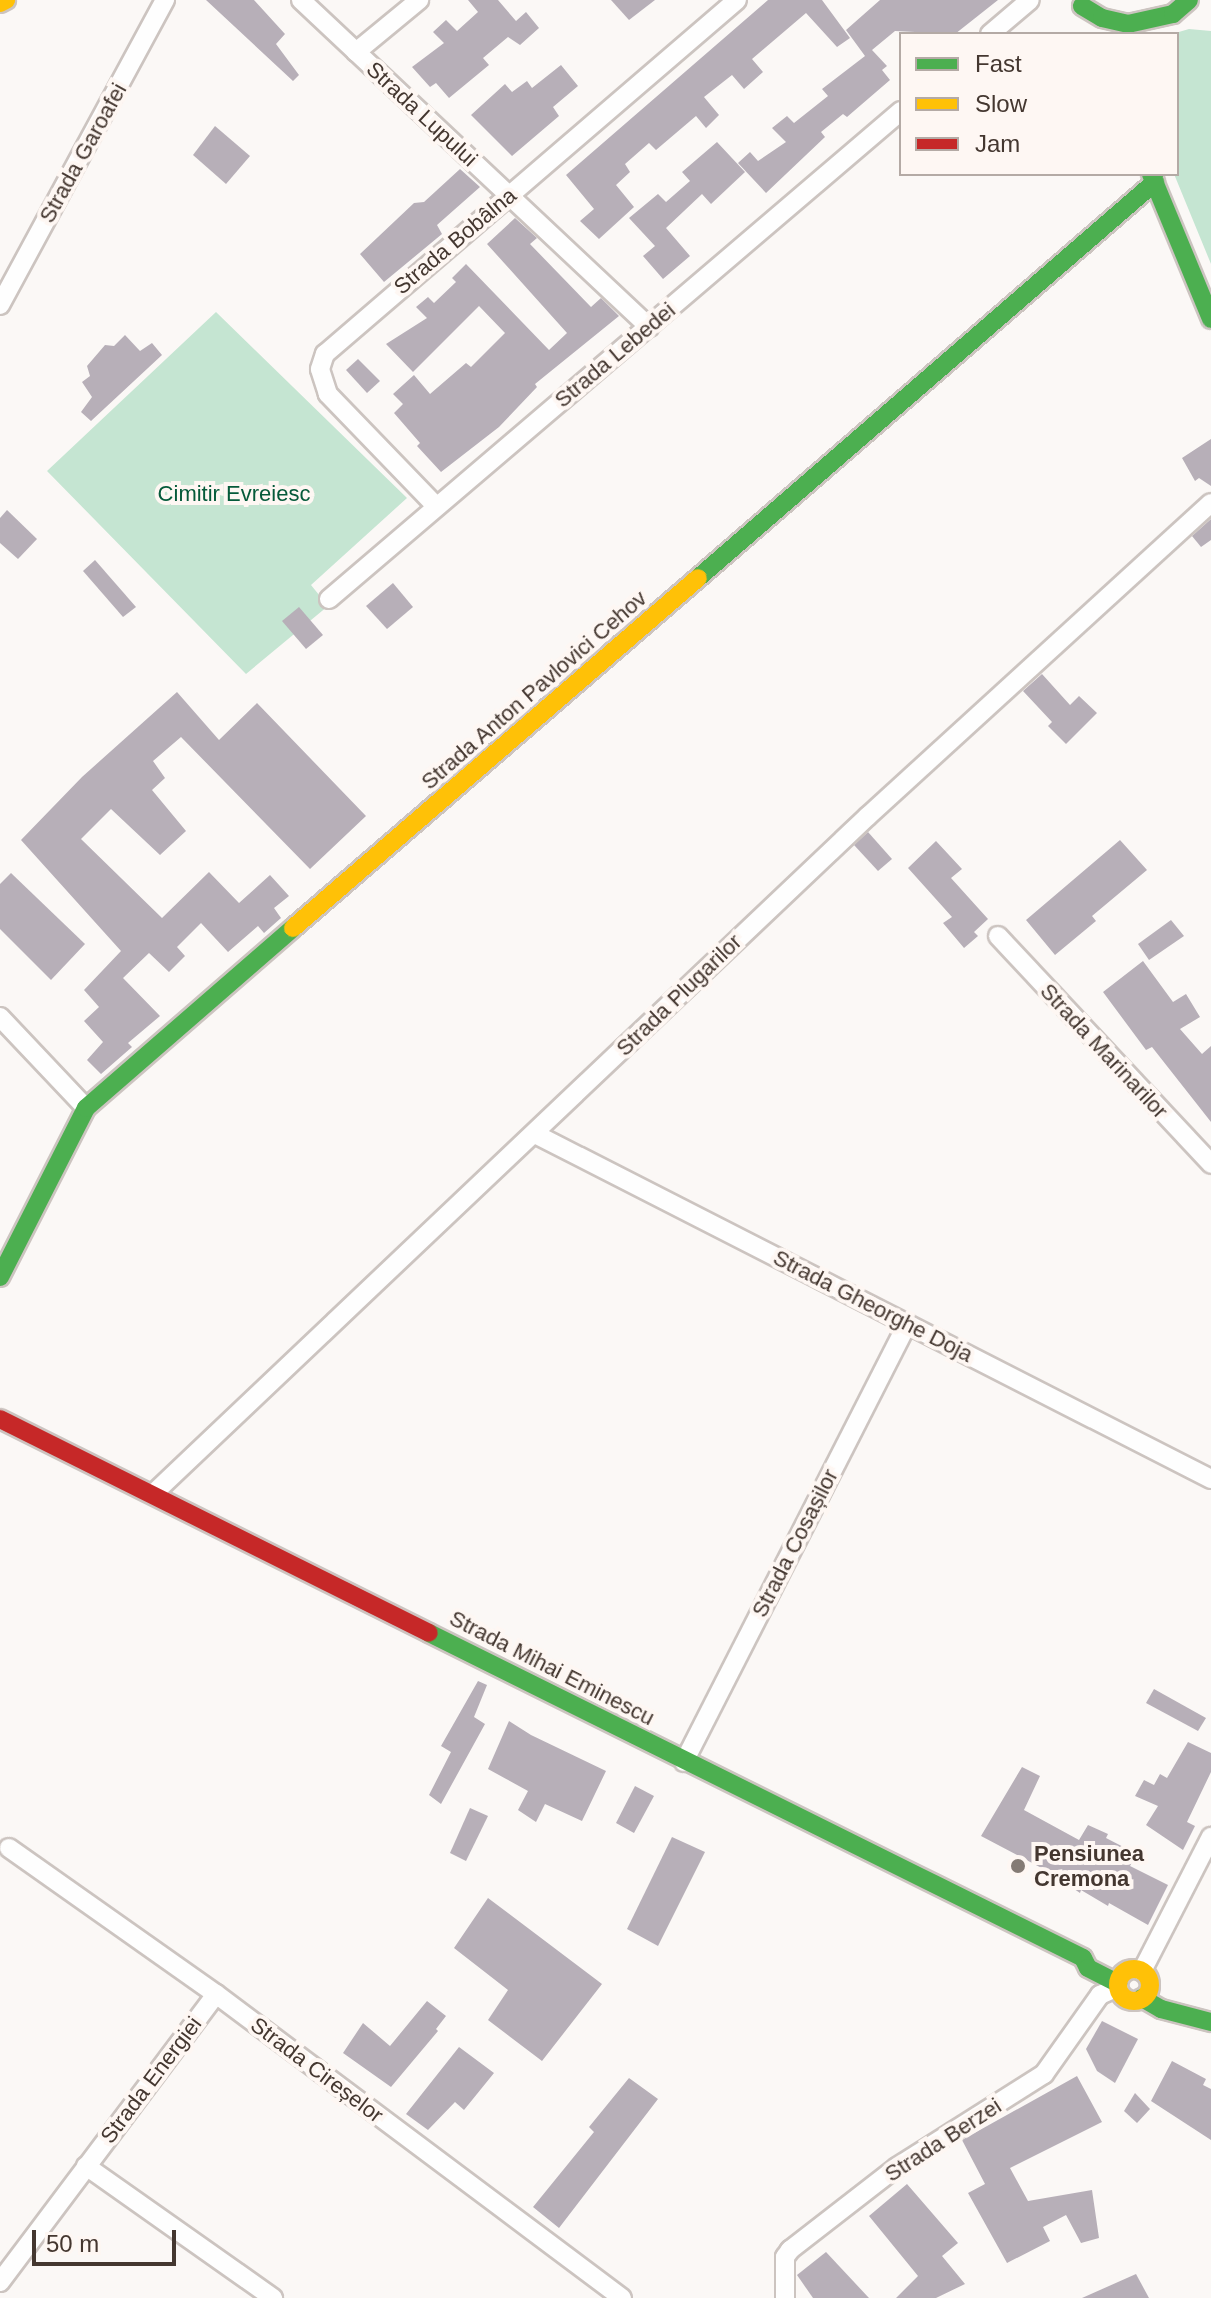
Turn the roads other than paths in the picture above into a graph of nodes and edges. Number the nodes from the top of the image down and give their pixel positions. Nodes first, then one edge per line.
1 (6, 0) edge
2 (165, 0) edge
3 (301, 0) edge
4 (419, 0) edge
5 (737, 0) edge
6 (1030, 0) edge
7 (1189, 0) edge
8 (0, 3) edge
9 (1081, 3) edge
10 (992, 32) edge
11 (1093, 32) edge
12 (356, 52) junction
13 (899, 113) edge
14 (1153, 178) edge
15 (509, 196) junction
16 (0, 305) edge
17 (1211, 319) edge
18 (649, 327) junction
19 (1211, 503) edge
20 (436, 506) junction
21 (329, 599) dead end
22 (998, 936) dead end
23 (0, 1017) edge
24 (86, 1108) junction
25 (535, 1134) junction
26 (1211, 1164) edge
27 (0, 1277) edge
28 (907, 1324) junction
29 (0, 1419) edge
30 (1211, 1479) edge
31 (153, 1494) junction
32 (684, 1762) junction
33 (1211, 1837) edge
34 (9, 1848) dead end
35 (1133, 1982) junction
36 (216, 1994) junction
37 (1206, 2020) edge
38 (86, 2166) junction
39 (0, 2282) edge
40 (273, 2298) edge
41 (622, 2298) edge
42 (785, 2298) edge

1 - 8 street
2 - 16 street, Strada Garoafei
3 - 12 street, Strada Lupului
4 - 12 street
5 - 15 street, Strada Bobâlna
6 - 10 street
7 - 9 street
9 - 11 street
12 - 15 street, Strada Lupului
13 - 18 street, Strada Lebedei
14 - 17 street
14 - 24 street, Strada Anton Pavlovici Cehov
15 - 18 street, Strada Lupului
15 - 20 street, Strada Bobâlna
18 - 20 street, Strada Lebedei
19 - 25 street, Strada Plugarilor
20 - 21 street, Strada Lebedei
22 - 26 street, Strada Marinarilor
23 - 24 street
24 - 27 street, Strada Anton Pavlovici Cehov
25 - 28 street, Strada Gheorghe Doja
25 - 31 street, Strada Plugarilor
28 - 30 street, Strada Gheorghe Doja
28 - 32 street, Strada Cosașilor
29 - 31 street, Strada Mihai Eminescu
31 - 32 street, Strada Mihai Eminescu
32 - 35 street, Strada Mihai Eminescu
33 - 35 street
34 - 36 street, Strada Cireșelor
35 - 37 street, Strada Mihai Eminescu
35 - 42 street, Strada Berzei
36 - 38 street, Strada Energiei
36 - 41 street, Strada Cireșelor
38 - 39 street, Strada Energiei
38 - 40 street, Strada Energiei

